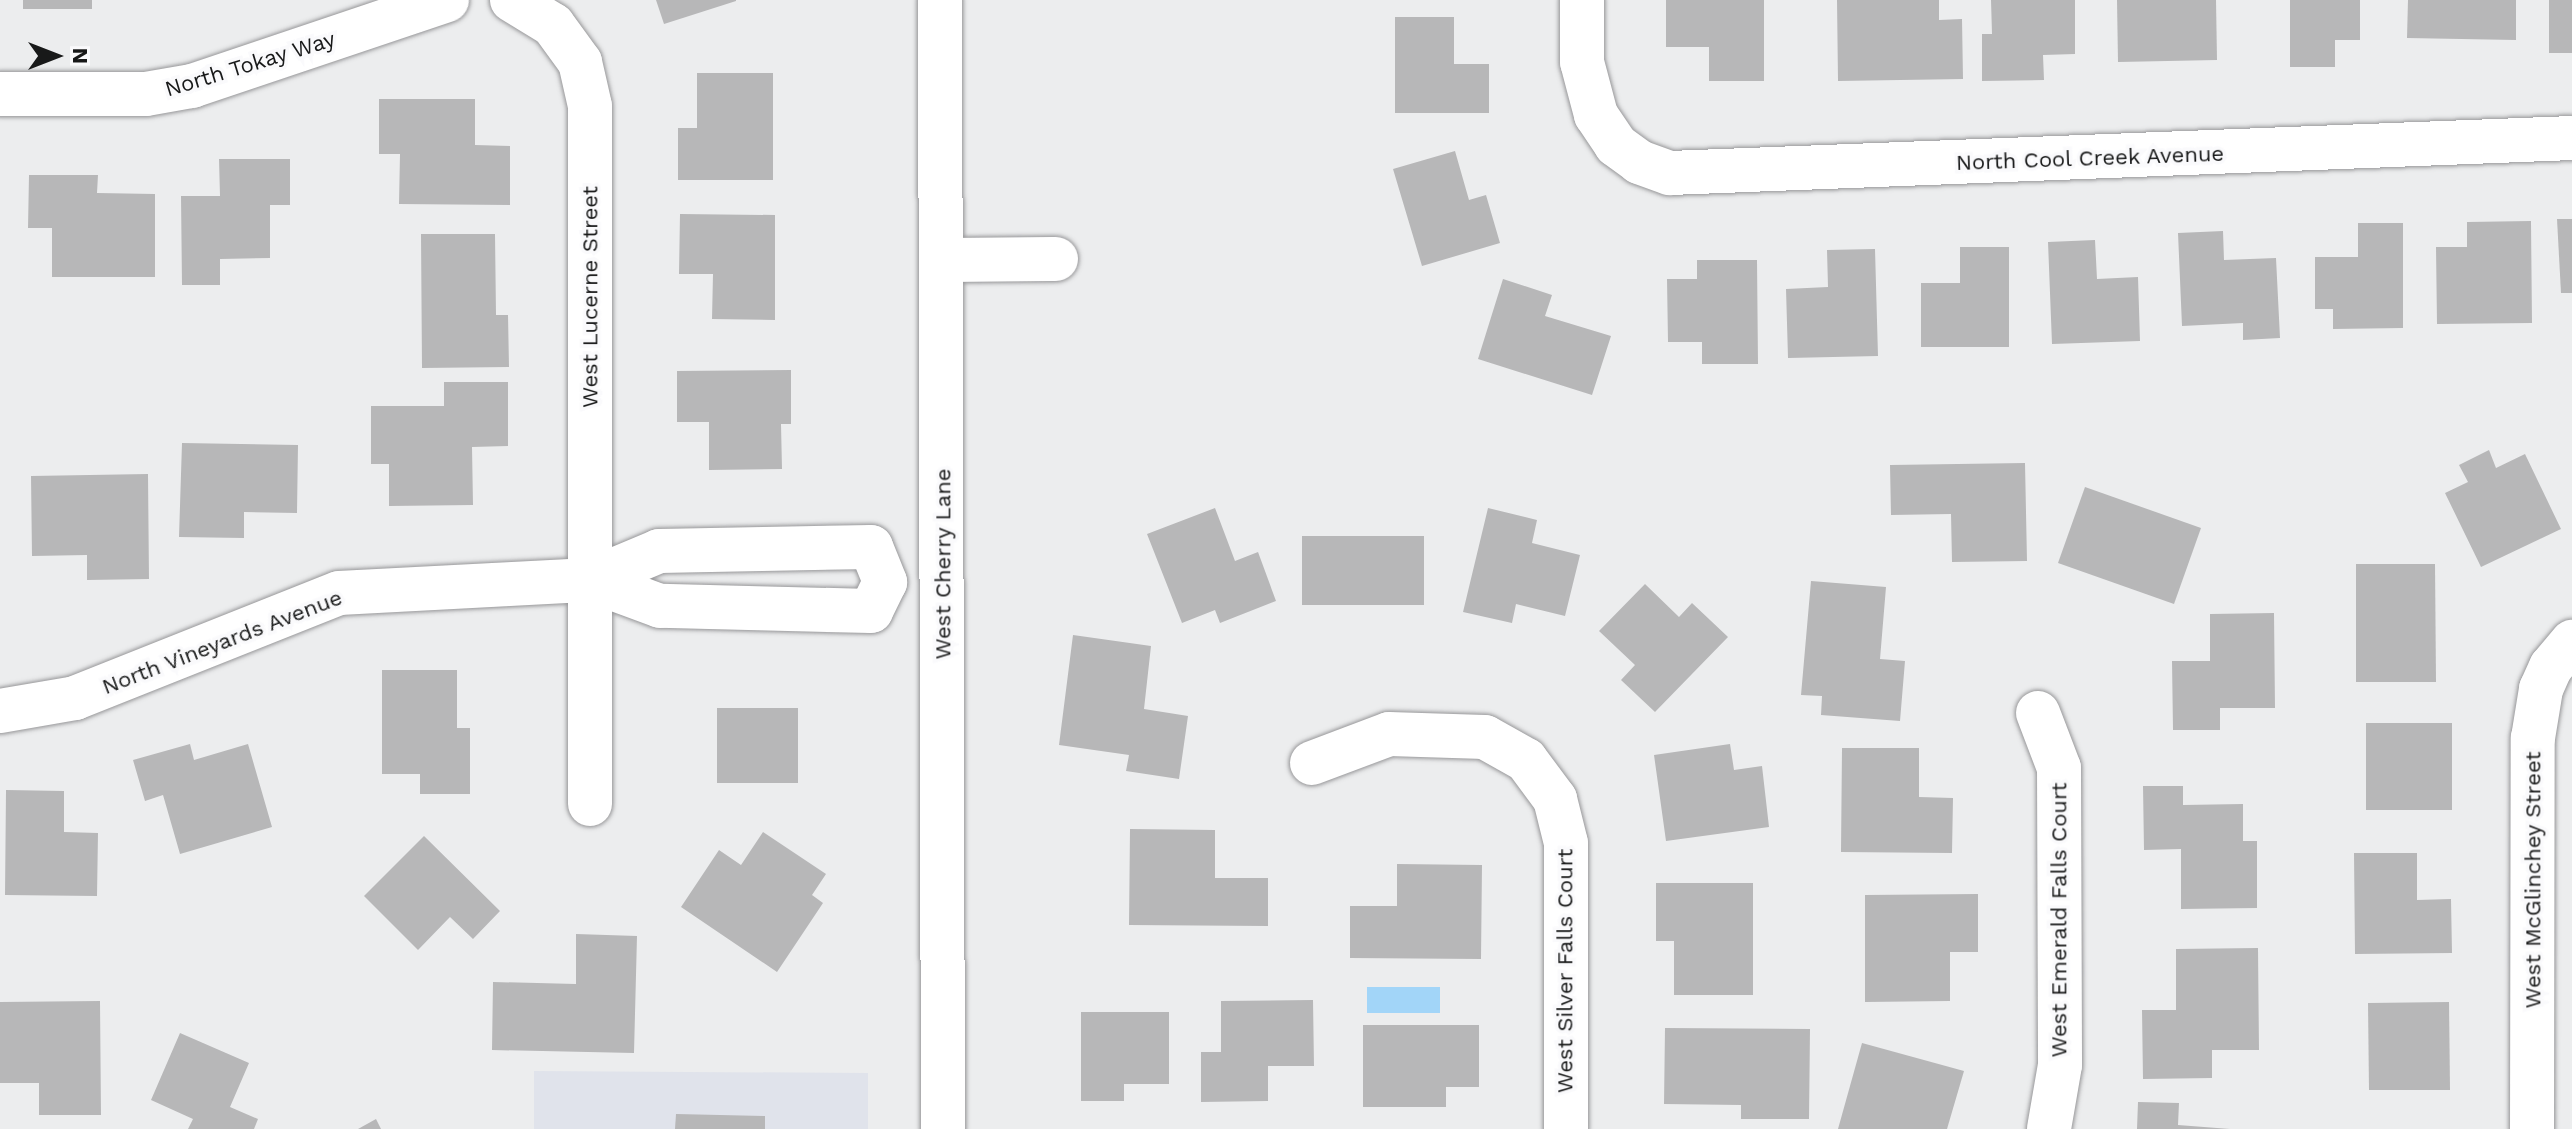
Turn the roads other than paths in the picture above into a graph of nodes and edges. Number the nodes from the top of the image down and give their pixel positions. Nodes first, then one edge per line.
1 (447, 0) edge
2 (512, 0) edge
3 (940, 0) edge
4 (1582, 0) edge
5 (0, 94) edge
6 (2572, 138) edge
7 (1056, 259) dead end
8 (943, 260) junction
9 (590, 580) junction
10 (885, 582) junction
11 (943, 582) junction
12 (2572, 642) edge
13 (0, 711) edge
14 (2038, 713) dead end
15 (1312, 763) dead end
16 (590, 804) dead end
17 (943, 1129) edge
18 (1566, 1129) edge
19 (2049, 1129) edge
20 (2532, 1129) edge

1 - 5 street, North Tokay Way
2 - 9 street, West Lucerne Street
3 - 8 street, West Cherry Lane
4 - 6 street, North Cool Creek Avenue
7 - 8 street
8 - 11 street, West Cherry Lane
9 - 10 street, North Vineyards Avenue
9 - 10 street, North Vineyards Avenue
9 - 13 street, North Vineyards Avenue
9 - 16 street
10 - 11 street
11 - 17 street, West Cherry Lane
12 - 20 street, West McGlinchey Street
14 - 19 street, West Emerald Falls Court
15 - 18 street, West Silver Falls Court

